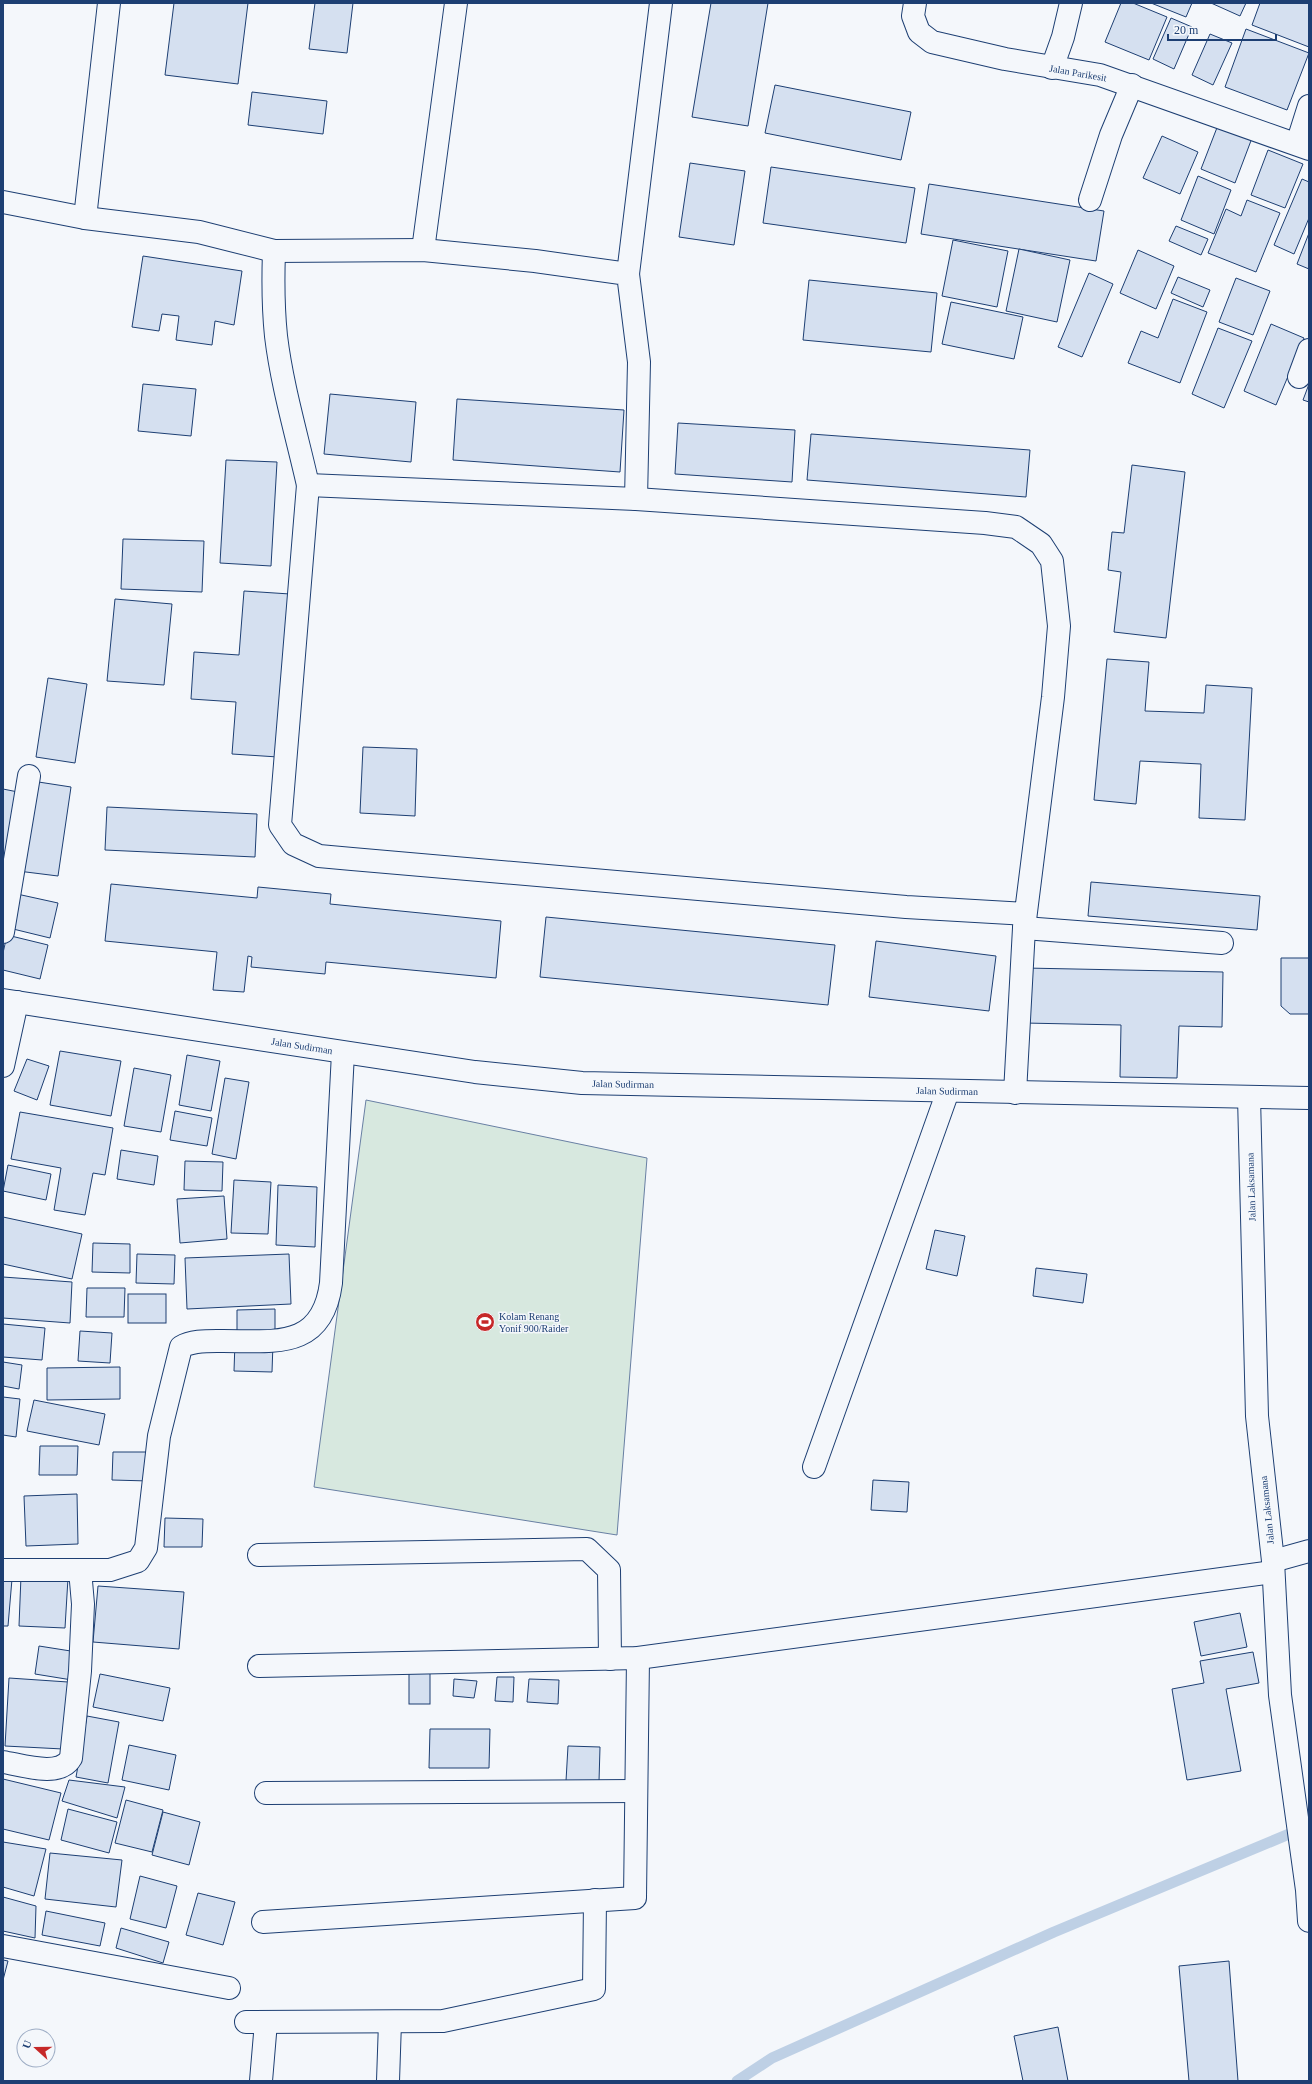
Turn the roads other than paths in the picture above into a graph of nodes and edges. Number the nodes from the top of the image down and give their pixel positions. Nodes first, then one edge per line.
1 (109, 3) edge
2 (456, 3) edge
3 (661, 3) edge
4 (915, 3) edge
5 (1071, 3) edge
6 (1052, 68) junction
7 (1132, 85) junction
8 (1309, 106) edge
9 (1303, 146) edge
10 (1090, 200) dead end
11 (3, 202) edge
12 (86, 218) junction
13 (422, 250) junction
14 (274, 251) junction
15 (628, 274) junction
16 (1309, 350) edge
17 (1299, 377) dead end
18 (308, 485) junction
19 (636, 499) junction
20 (29, 776) dead end
21 (1024, 921) junction
22 (3, 932) edge
23 (1222, 943) dead end
24 (10, 1001) edge
25 (343, 1053) junction
26 (3, 1066) edge
27 (948, 1091) junction
28 (1015, 1093) junction
29 (1249, 1097) junction
30 (1309, 1098) edge
31 (814, 1467) dead end
32 (1309, 1551) edge
33 (259, 1555) dead end
34 (1273, 1566) junction
35 (3, 1570) edge
36 (80, 1570) junction
37 (638, 1658) junction
38 (610, 1659) junction
39 (259, 1666) dead end
40 (3, 1762) edge
41 (636, 1791) junction
42 (266, 1793) dead end
43 (595, 1900) junction
44 (1309, 1921) edge
45 (263, 1922) dead end
46 (3, 1946) edge
47 (229, 1988) dead end
48 (390, 2022) junction
49 (261, 2081) edge
50 (388, 2081) edge

1 - 12 street
2 - 13 street
3 - 15 street
4 - 6 street, Jalan Parikesit
5 - 6 street
6 - 7 street, Jalan Parikesit
7 - 9 street, Jalan Parikesit
7 - 10 street
8 - 9 street
11 - 12 street
12 - 14 street
13 - 14 street
13 - 15 street
14 - 18 street
15 - 19 street
16 - 17 street
18 - 19 street
18 - 21 street
19 - 21 street
20 - 22 street
21 - 23 street
21 - 28 street
24 - 25 street, Jalan Sudirman
24 - 26 street
25 - 27 street, Jalan Sudirman
25 - 36 street
27 - 28 street, Jalan Sudirman
27 - 31 street
28 - 29 street, Jalan Sudirman
29 - 30 street, Jalan Sudirman
29 - 34 street, Jalan Laksamana
32 - 34 street
33 - 38 street
34 - 37 street
34 - 44 street, Jalan Laksamana
35 - 36 street
36 - 40 street
37 - 38 street
37 - 41 street
38 - 39 street
41 - 42 street
41 - 43 street
43 - 45 street
43 - 48 street
46 - 47 street
48 - 49 street
48 - 50 street

